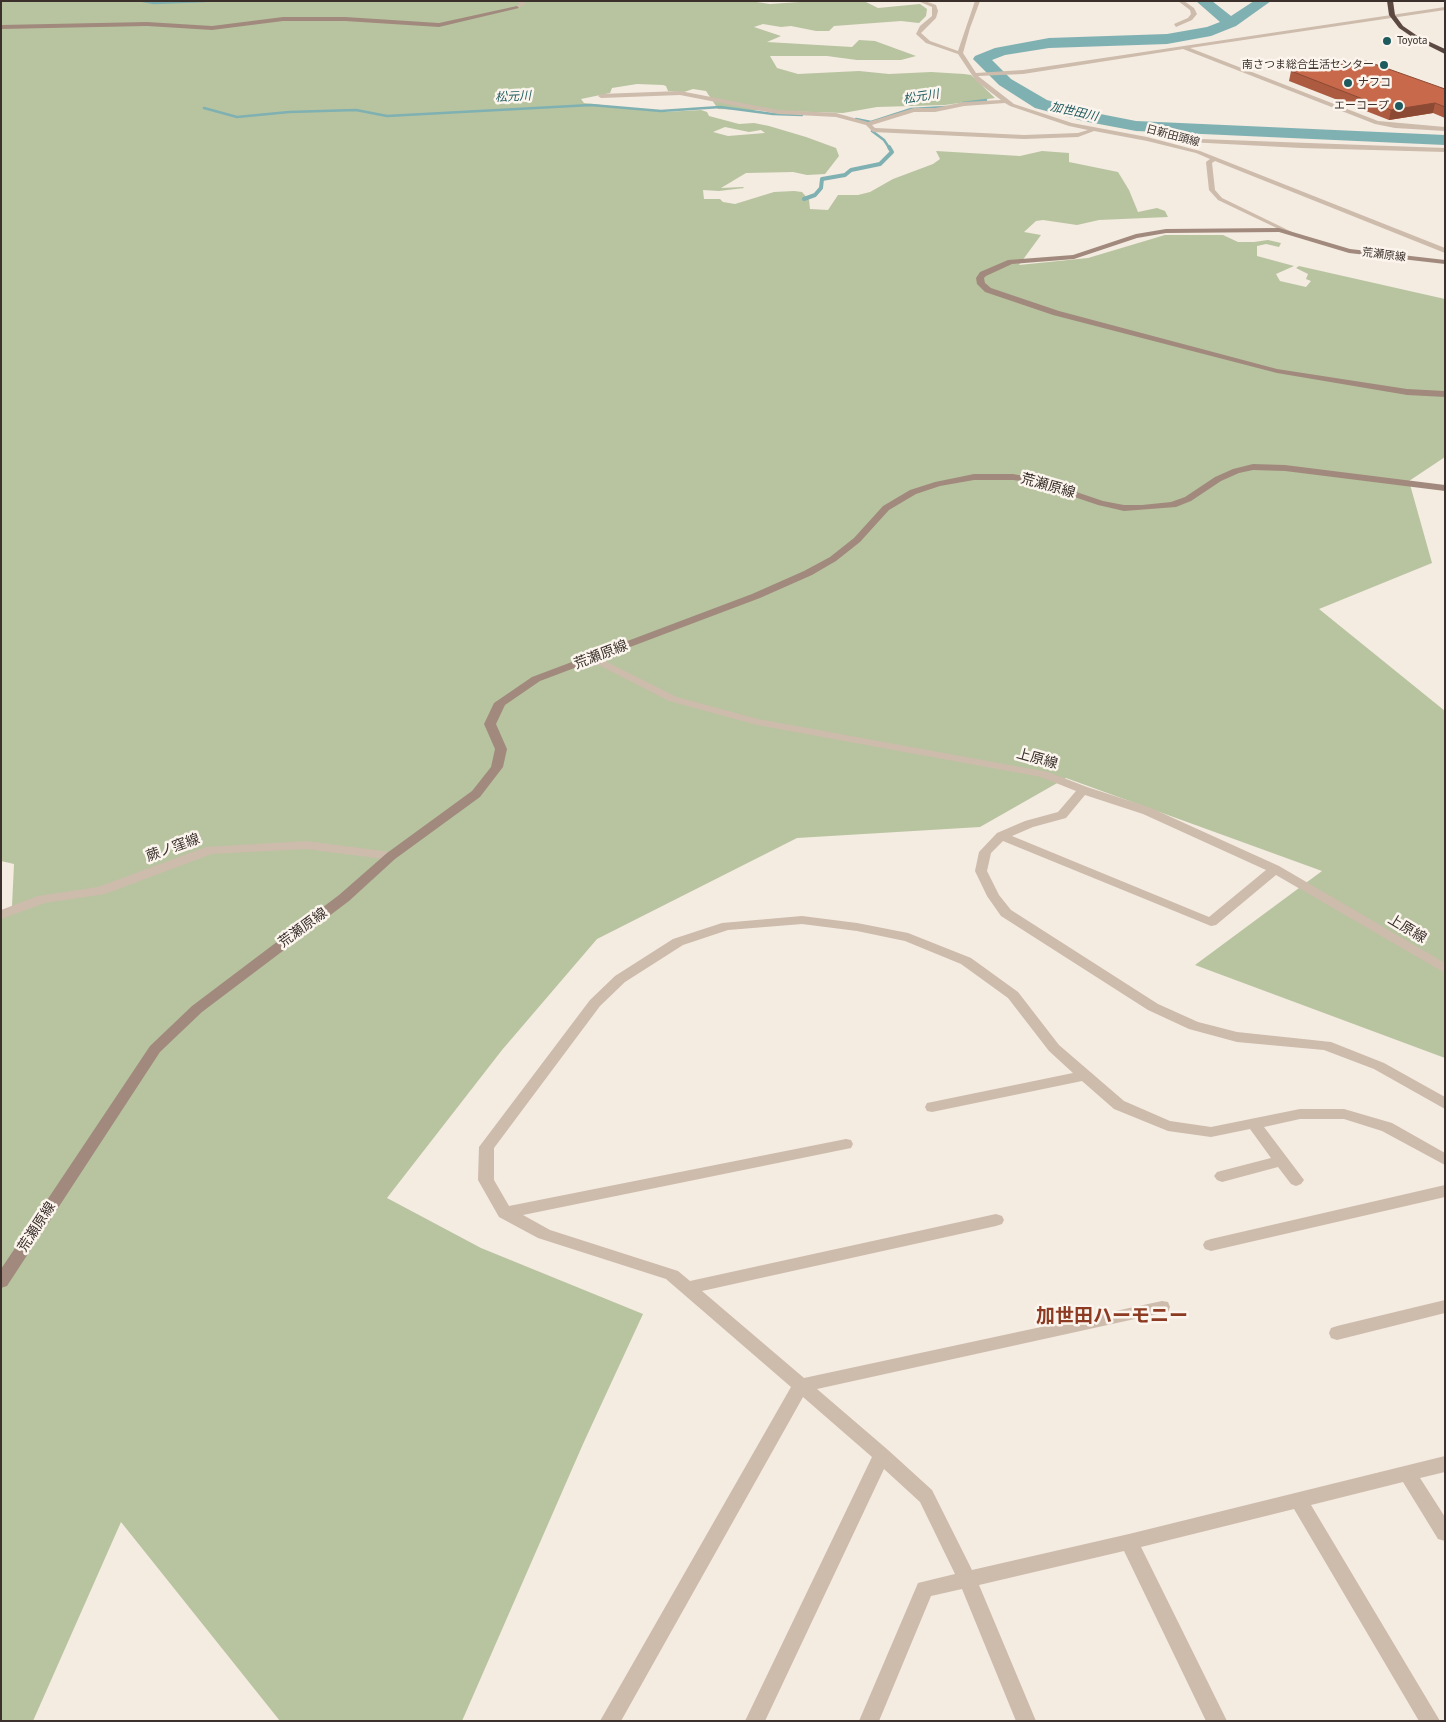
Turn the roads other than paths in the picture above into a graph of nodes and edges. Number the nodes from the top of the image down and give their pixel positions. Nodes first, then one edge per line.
1 (920, 1) edge
2 (978, 1) edge
3 (1180, 1) edge
4 (1390, 1) edge
5 (517, 4) edge
6 (1425, 4) dead end
7 (1443, 9) edge
8 (1392, 15) junction
9 (1176, 25) dead end
10 (1, 27) edge
11 (1185, 48) junction
12 (1445, 52) edge
13 (960, 54) junction
14 (977, 75) junction
15 (601, 96) dead end
16 (1006, 101) junction
17 (868, 124) junction
18 (1445, 129) edge
19 (1093, 130) junction
20 (1146, 139) junction
21 (1445, 150) edge
22 (1214, 159) junction
23 (1289, 232) junction
24 (1445, 251) edge
25 (1445, 262) edge
26 (1445, 394) edge
27 (1445, 488) edge
28 (593, 658) junction
29 (1083, 790) junction
30 (1001, 836) junction
31 (390, 856) junction
32 (1276, 869) junction
33 (1, 915) edge
34 (1445, 969) edge
35 (1086, 1076) junction
36 (1445, 1104) edge
37 (932, 1107) dead end
38 (1253, 1123) junction
39 (846, 1144) dead end
40 (1445, 1160) edge
41 (1282, 1161) junction
42 (1222, 1176) dead end
43 (1296, 1180) dead end
44 (1445, 1191) edge
45 (506, 1213) junction
46 (996, 1220) dead end
47 (1211, 1245) dead end
48 (1, 1282) edge
49 (686, 1288) junction
50 (1445, 1306) edge
51 (1162, 1307) dead end
52 (1337, 1333) dead end
53 (800, 1386) junction
54 (882, 1455) junction
55 (1445, 1464) edge
56 (1406, 1474) junction
57 (1299, 1501) junction
58 (1445, 1533) edge
59 (1129, 1542) junction
60 (968, 1580) junction
61 (610, 1721) edge
62 (755, 1721) edge
63 (869, 1721) edge
64 (1026, 1721) edge
65 (1217, 1721) edge
66 (1430, 1721) edge

1 - 13 street
2 - 13 street
3 - 9 street
4 - 8 highway
5 - 10 street
6 - 7 street
7 - 8 street
8 - 11 street
8 - 12 highway
11 - 14 street
11 - 18 street
13 - 14 street, 日新田頭線
14 - 16 street, 日新田頭線
15 - 17 street
16 - 17 street
16 - 19 street, 日新田頭線
17 - 19 street
19 - 20 street, 日新田頭線
20 - 21 street
20 - 22 street, 日新田頭線
22 - 23 street
22 - 24 street, 日新田頭線
23 - 25 street, 荒瀬原線
23 - 26 street, 荒瀬原線
27 - 28 street, 荒瀬原線
28 - 29 street, 上原線
28 - 31 street, 荒瀬原線
29 - 30 street
29 - 32 street, 上原線
30 - 32 street
30 - 36 street
31 - 33 street, 蕨ノ窪線
31 - 48 street, 荒瀬原線
32 - 34 street, 上原線
35 - 37 street
35 - 38 street
35 - 45 street
38 - 40 street
38 - 41 street
39 - 45 street
41 - 42 street
41 - 43 street
44 - 47 street
45 - 49 street
46 - 49 street
49 - 53 street
50 - 52 street
51 - 53 street
53 - 54 street
53 - 61 street
54 - 60 street
54 - 62 street
55 - 56 street
56 - 57 street
56 - 58 street
57 - 59 street
57 - 66 street
59 - 60 street
59 - 65 street
60 - 63 street
60 - 64 street

